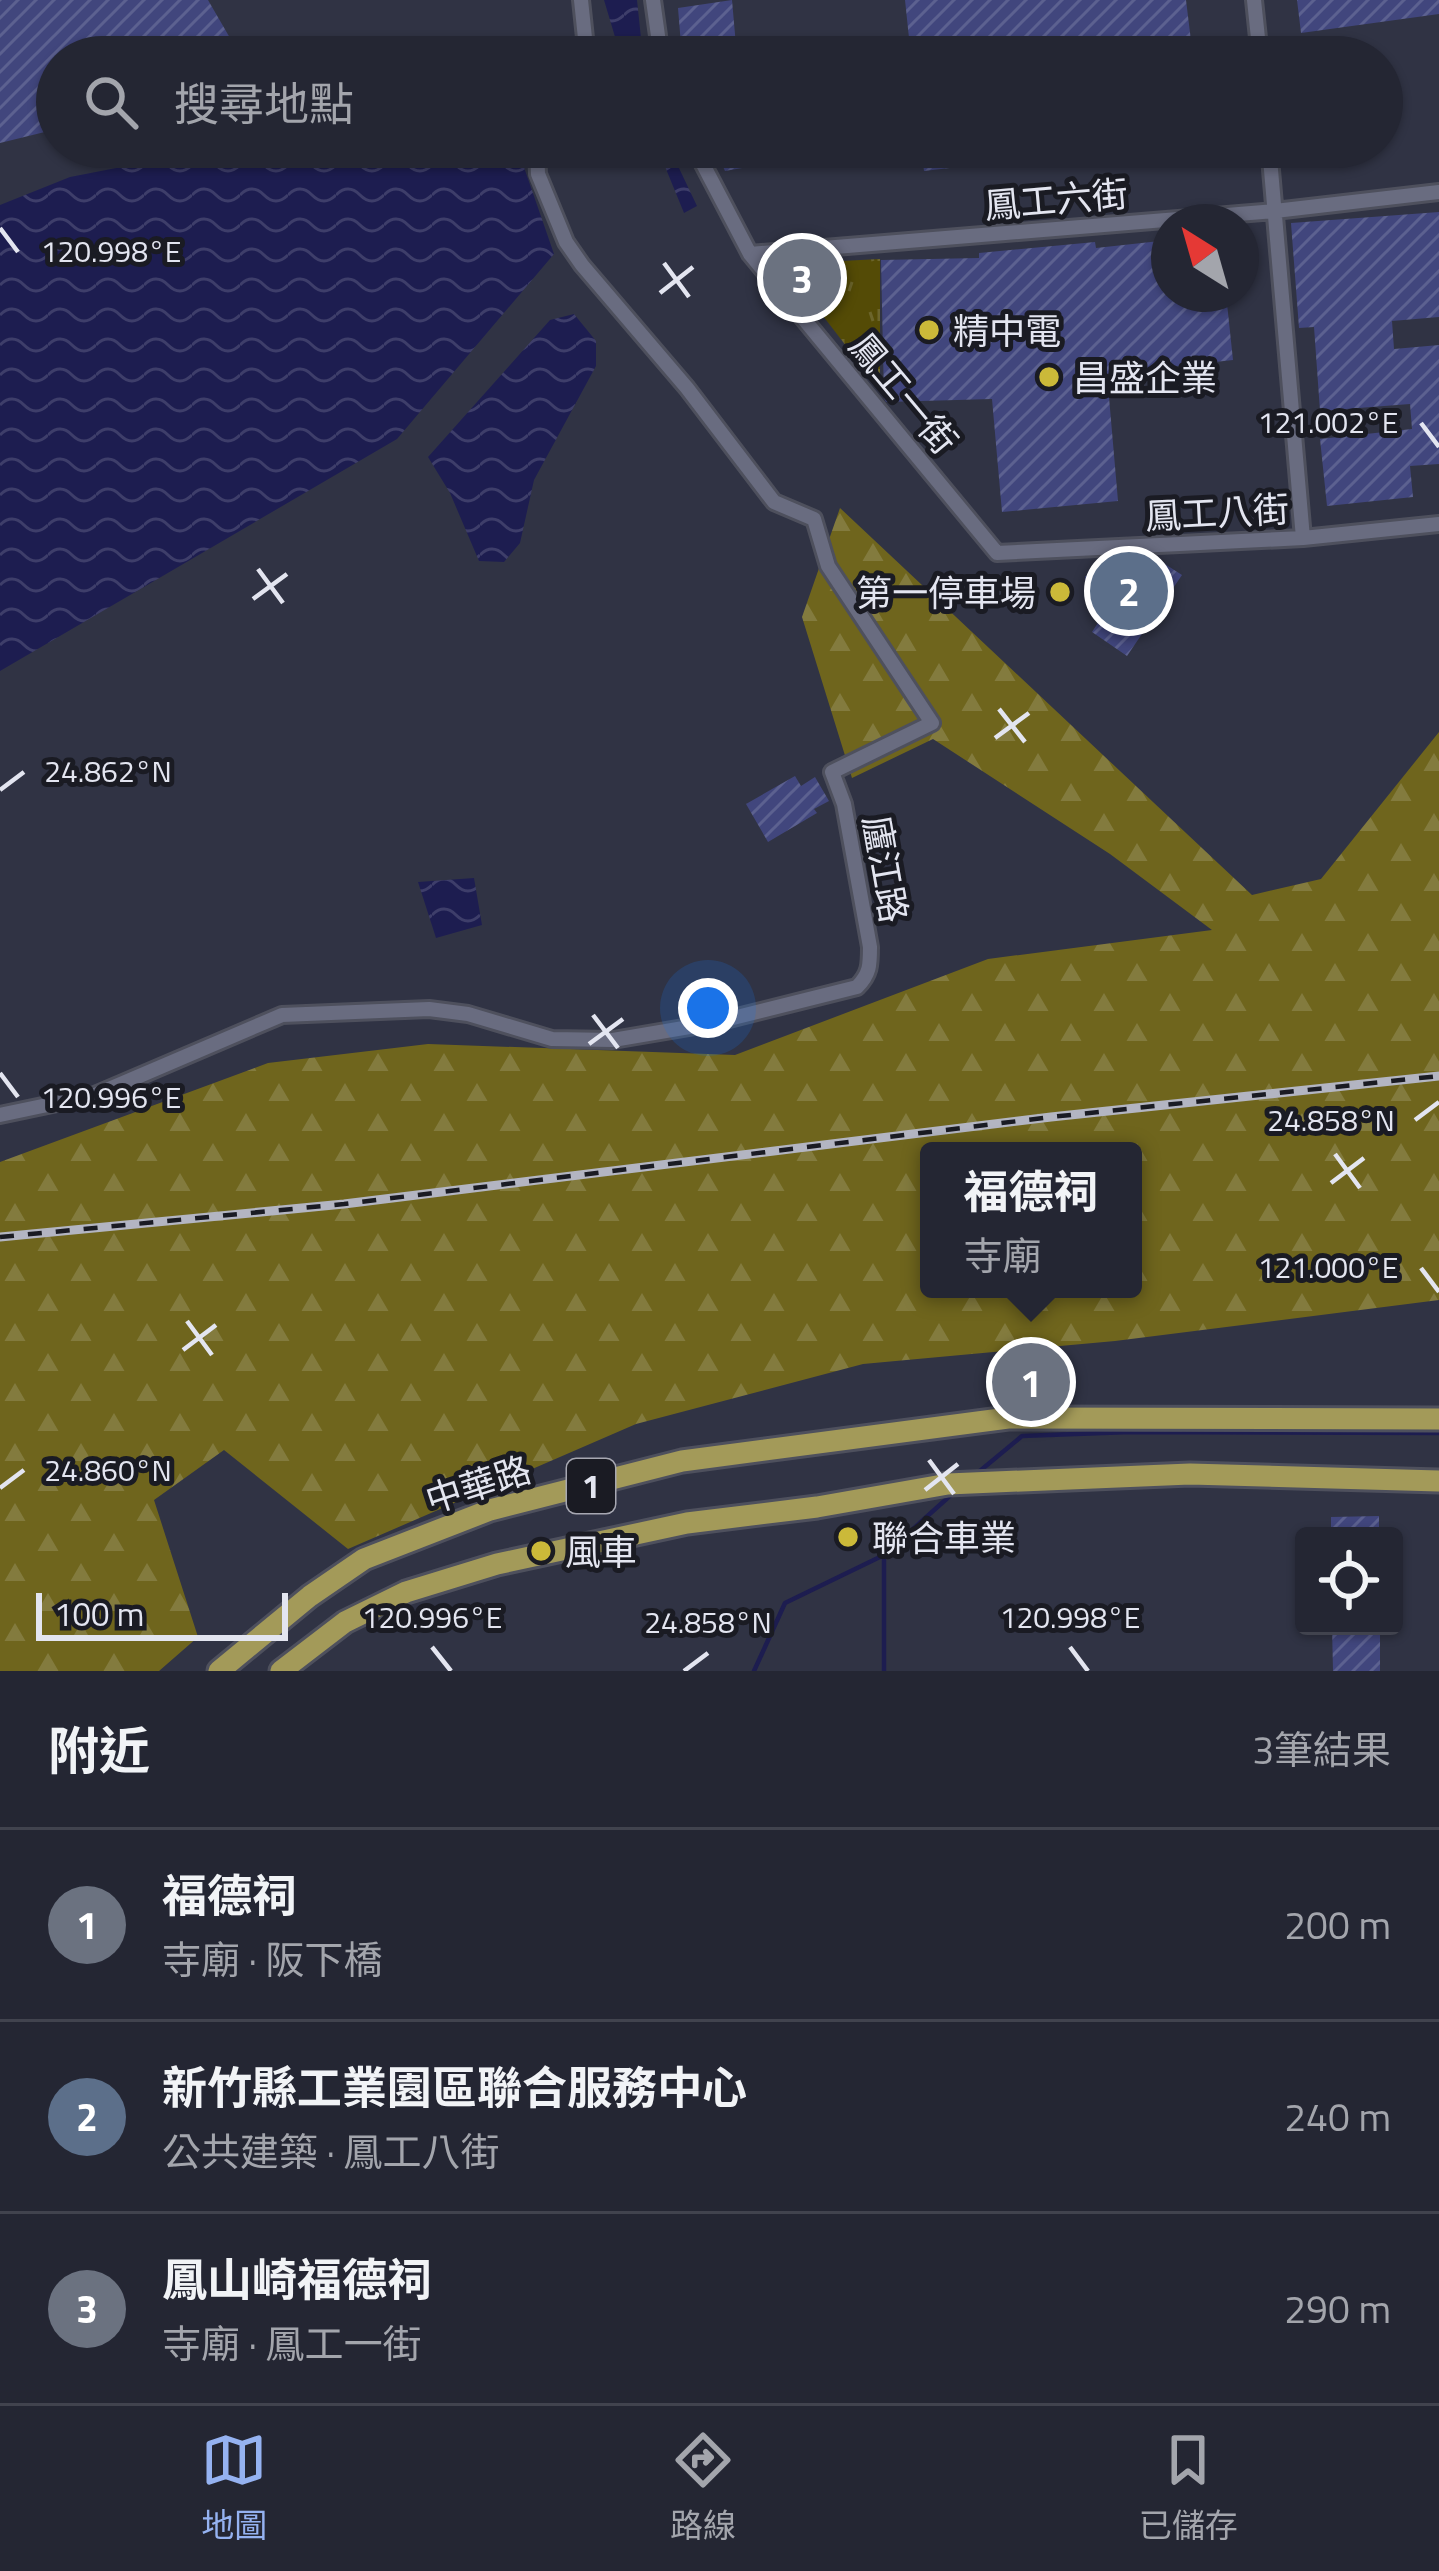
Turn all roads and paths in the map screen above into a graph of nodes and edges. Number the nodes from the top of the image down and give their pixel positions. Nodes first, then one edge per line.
1 (581, 0) edge
2 (653, 0) edge
3 (1254, 0) edge
4 (585, 36) edge
5 (659, 36) edge
6 (1258, 36) edge
7 (538, 168) edge
8 (705, 168) edge
9 (1271, 168) edge
10 (1439, 192) edge
11 (1275, 212) junction
12 (750, 254) junction
13 (1439, 524) edge
14 (1303, 538) junction
15 (997, 553) joint
16 (0, 1115) edge
17 (1439, 1419) edge
18 (1439, 1481) edge
19 (219, 1671) edge
20 (281, 1671) edge

1 - 4 street
2 - 5 street
3 - 6 street
7 - 16 street, 廬江路
8 - 12 street, 鳳工一街
9 - 11 street
10 - 11 street, 鳳工六街
11 - 12 street, 鳳工六街
11 - 14 street
12 - 15 street, 鳳工一街
13 - 14 street, 鳳工八街
14 - 15 street, 鳳工八街
17 - 19 main road, 中華路 / 1
18 - 20 main road, 1

